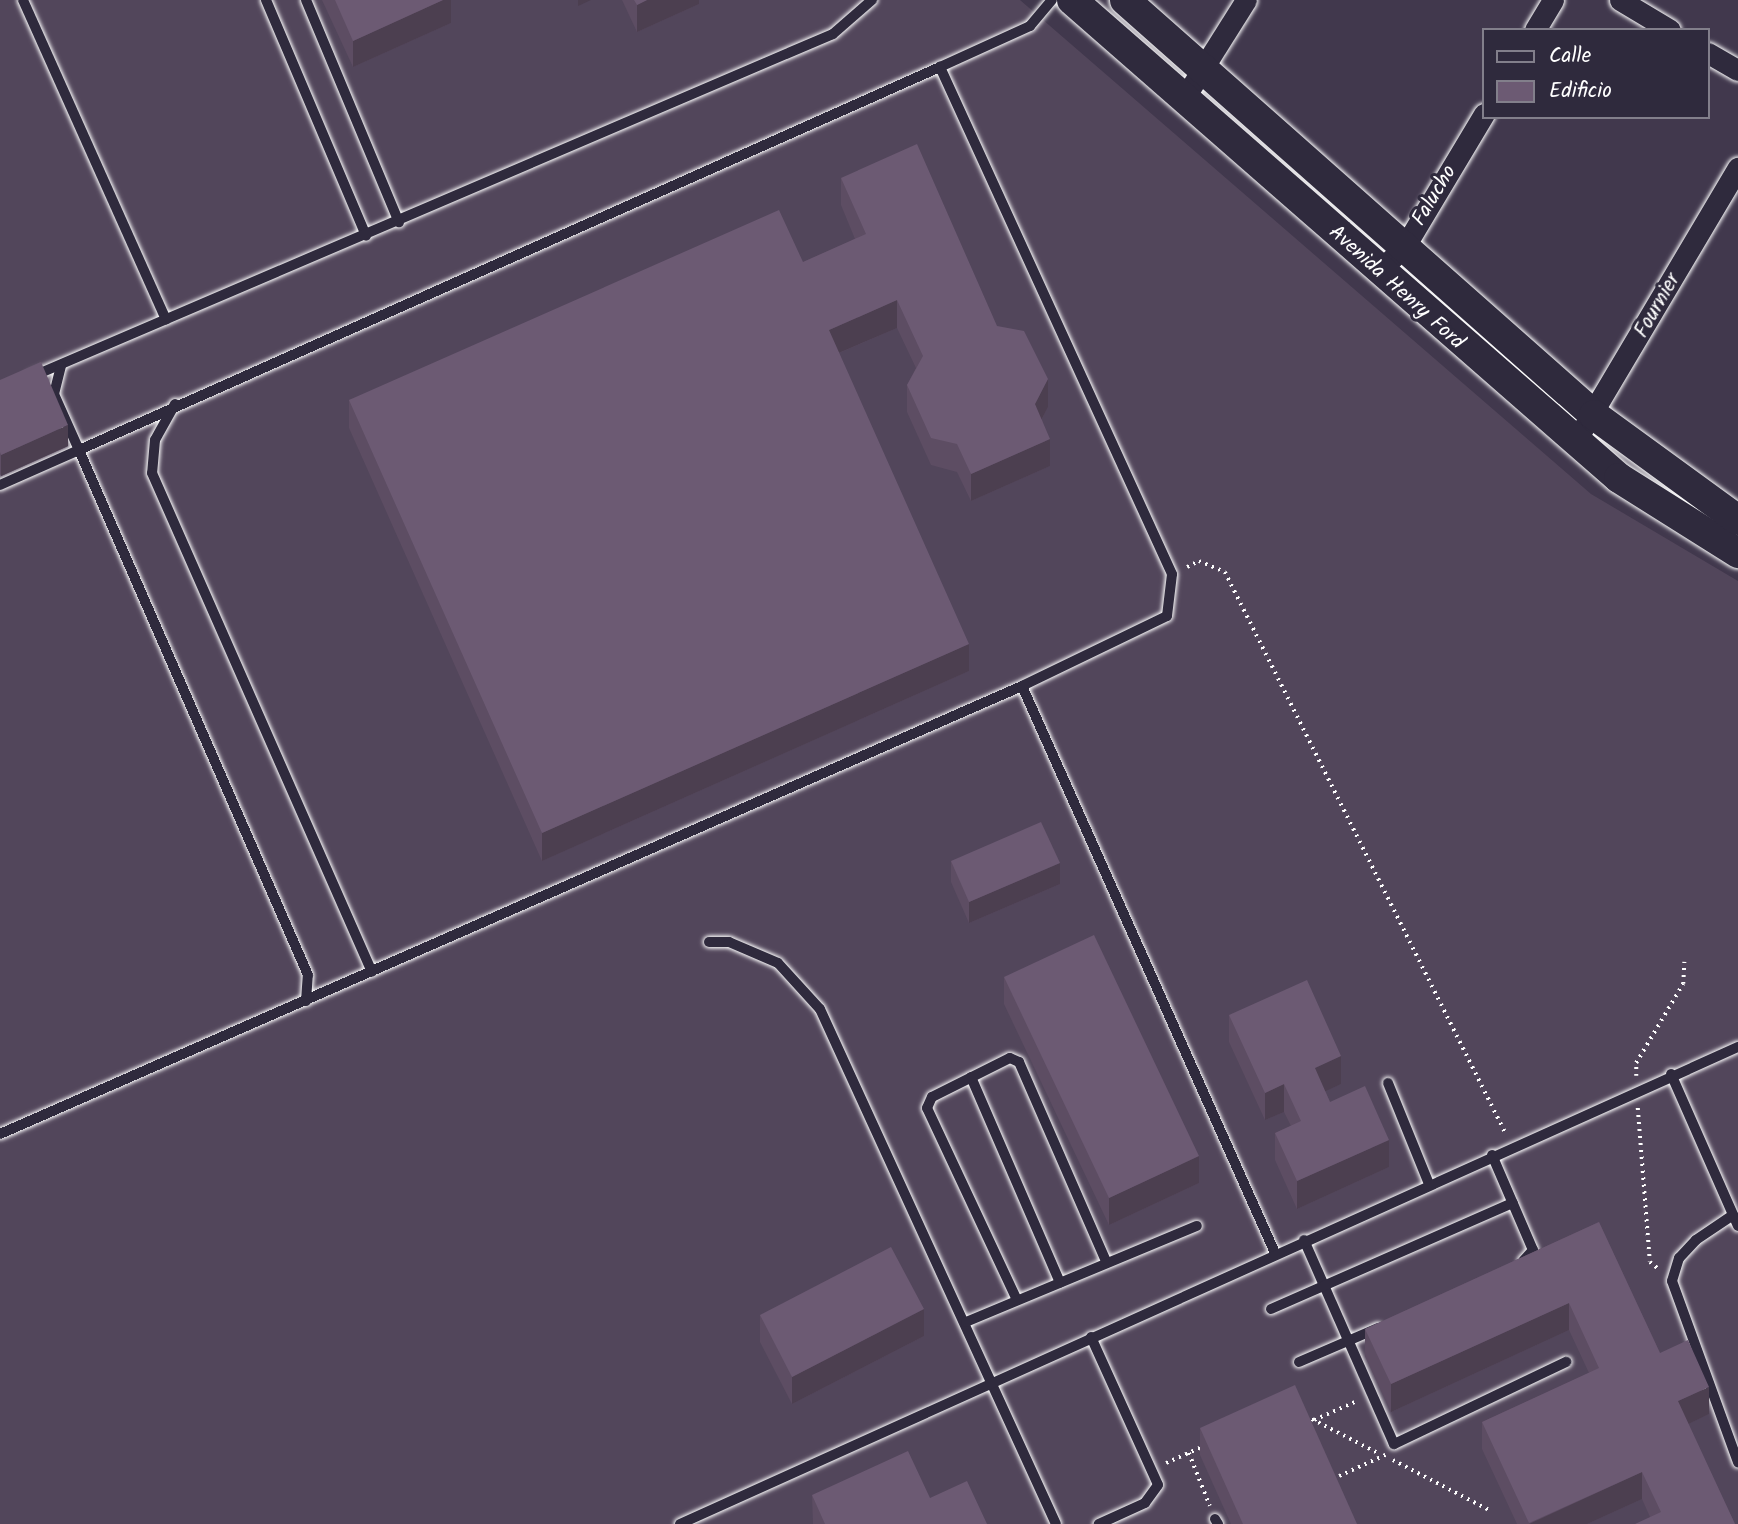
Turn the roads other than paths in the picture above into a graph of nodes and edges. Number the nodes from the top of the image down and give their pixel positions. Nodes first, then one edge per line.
1 (23, 0) edge
2 (265, 0) edge
3 (306, 0) edge
4 (872, 0) edge
5 (1052, 0) edge
6 (1072, 0) edge
7 (1125, 0) edge
8 (1246, 0) edge
9 (1553, 0) edge
10 (1620, 0) edge
11 (1536, 28) edge
12 (1667, 28) edge
13 (1710, 54) edge
14 (940, 68) junction
15 (1205, 69) junction
16 (1738, 71) edge
17 (1183, 100) junction
18 (1482, 117) edge
19 (1738, 168) edge
20 (399, 222) junction
21 (366, 236) junction
22 (1405, 246) junction
23 (1378, 272) junction
24 (166, 320) junction
25 (61, 366) junction
26 (12, 384) edge
27 (175, 404) junction
28 (1594, 415) junction
29 (1575, 442) junction
30 (79, 450) junction
31 (0, 485) edge
32 (1738, 520) edge
33 (1738, 553) edge
34 (1022, 687) junction
35 (709, 942) dead end
36 (372, 972) junction
37 (306, 1001) junction
38 (1738, 1047) edge
39 (1671, 1074) junction
40 (971, 1077) junction
41 (1388, 1083) dead end
42 (0, 1134) edge
43 (1492, 1155) junction
44 (1429, 1184) junction
45 (1513, 1203) junction
46 (1733, 1215) junction
47 (1197, 1226) dead end
48 (1738, 1226) edge
49 (1304, 1240) junction
50 (1275, 1254) junction
51 (1107, 1263) junction
52 (1504, 1269) edge
53 (1060, 1283) junction
54 (1324, 1287) junction
55 (1017, 1300) junction
56 (1270, 1309) dead end
57 (966, 1322) junction
58 (1391, 1322) edge
59 (1091, 1337) junction
60 (1347, 1342) junction
61 (1566, 1362) dead end
62 (1298, 1363) dead end
63 (993, 1383) junction
64 (1738, 1462) edge
65 (680, 1524) edge
66 (1056, 1524) edge
67 (1099, 1524) edge

1 - 24 lane
2 - 21 lane
3 - 20 lane
4 - 20 lane
5 - 14 lane
6 - 17 main road, Avenida Henry Ford
7 - 15 main road, Avenida Henry Ford
8 - 15 street
9 - 11 street
10 - 12 street
13 - 16 street
14 - 27 lane
14 - 34 lane
15 - 17 street
15 - 22 main road, Avenida Henry Ford
17 - 23 main road, Avenida Henry Ford
18 - 22 street, Falucho
19 - 28 street, Fournier
20 - 21 lane
21 - 24 lane
22 - 23 street, Falucho
22 - 28 main road, Avenida Henry Ford
23 - 29 main road, Avenida Henry Ford
24 - 25 lane
25 - 26 lane
25 - 30 lane
27 - 30 lane
27 - 36 lane
28 - 29 street, Fournier
28 - 32 main road, Avenida Henry Ford
29 - 33 main road, Avenida Henry Ford
30 - 31 lane
30 - 37 lane
34 - 36 lane
34 - 50 lane
35 - 57 lane
36 - 37 lane
37 - 42 lane
38 - 39 lane
39 - 43 lane
39 - 46 lane
40 - 51 lane
40 - 53 lane
40 - 55 lane
41 - 44 lane
43 - 44 lane
43 - 45 lane
44 - 49 lane
45 - 52 lane
45 - 54 lane
46 - 48 lane
46 - 64 lane
47 - 51 lane
49 - 50 lane
49 - 54 lane
50 - 59 lane
51 - 53 lane
53 - 55 lane
54 - 56 lane
54 - 60 lane
55 - 57 lane
57 - 63 lane
58 - 60 lane
59 - 63 lane
59 - 67 lane
60 - 61 lane
60 - 62 lane
63 - 65 lane
63 - 66 lane

